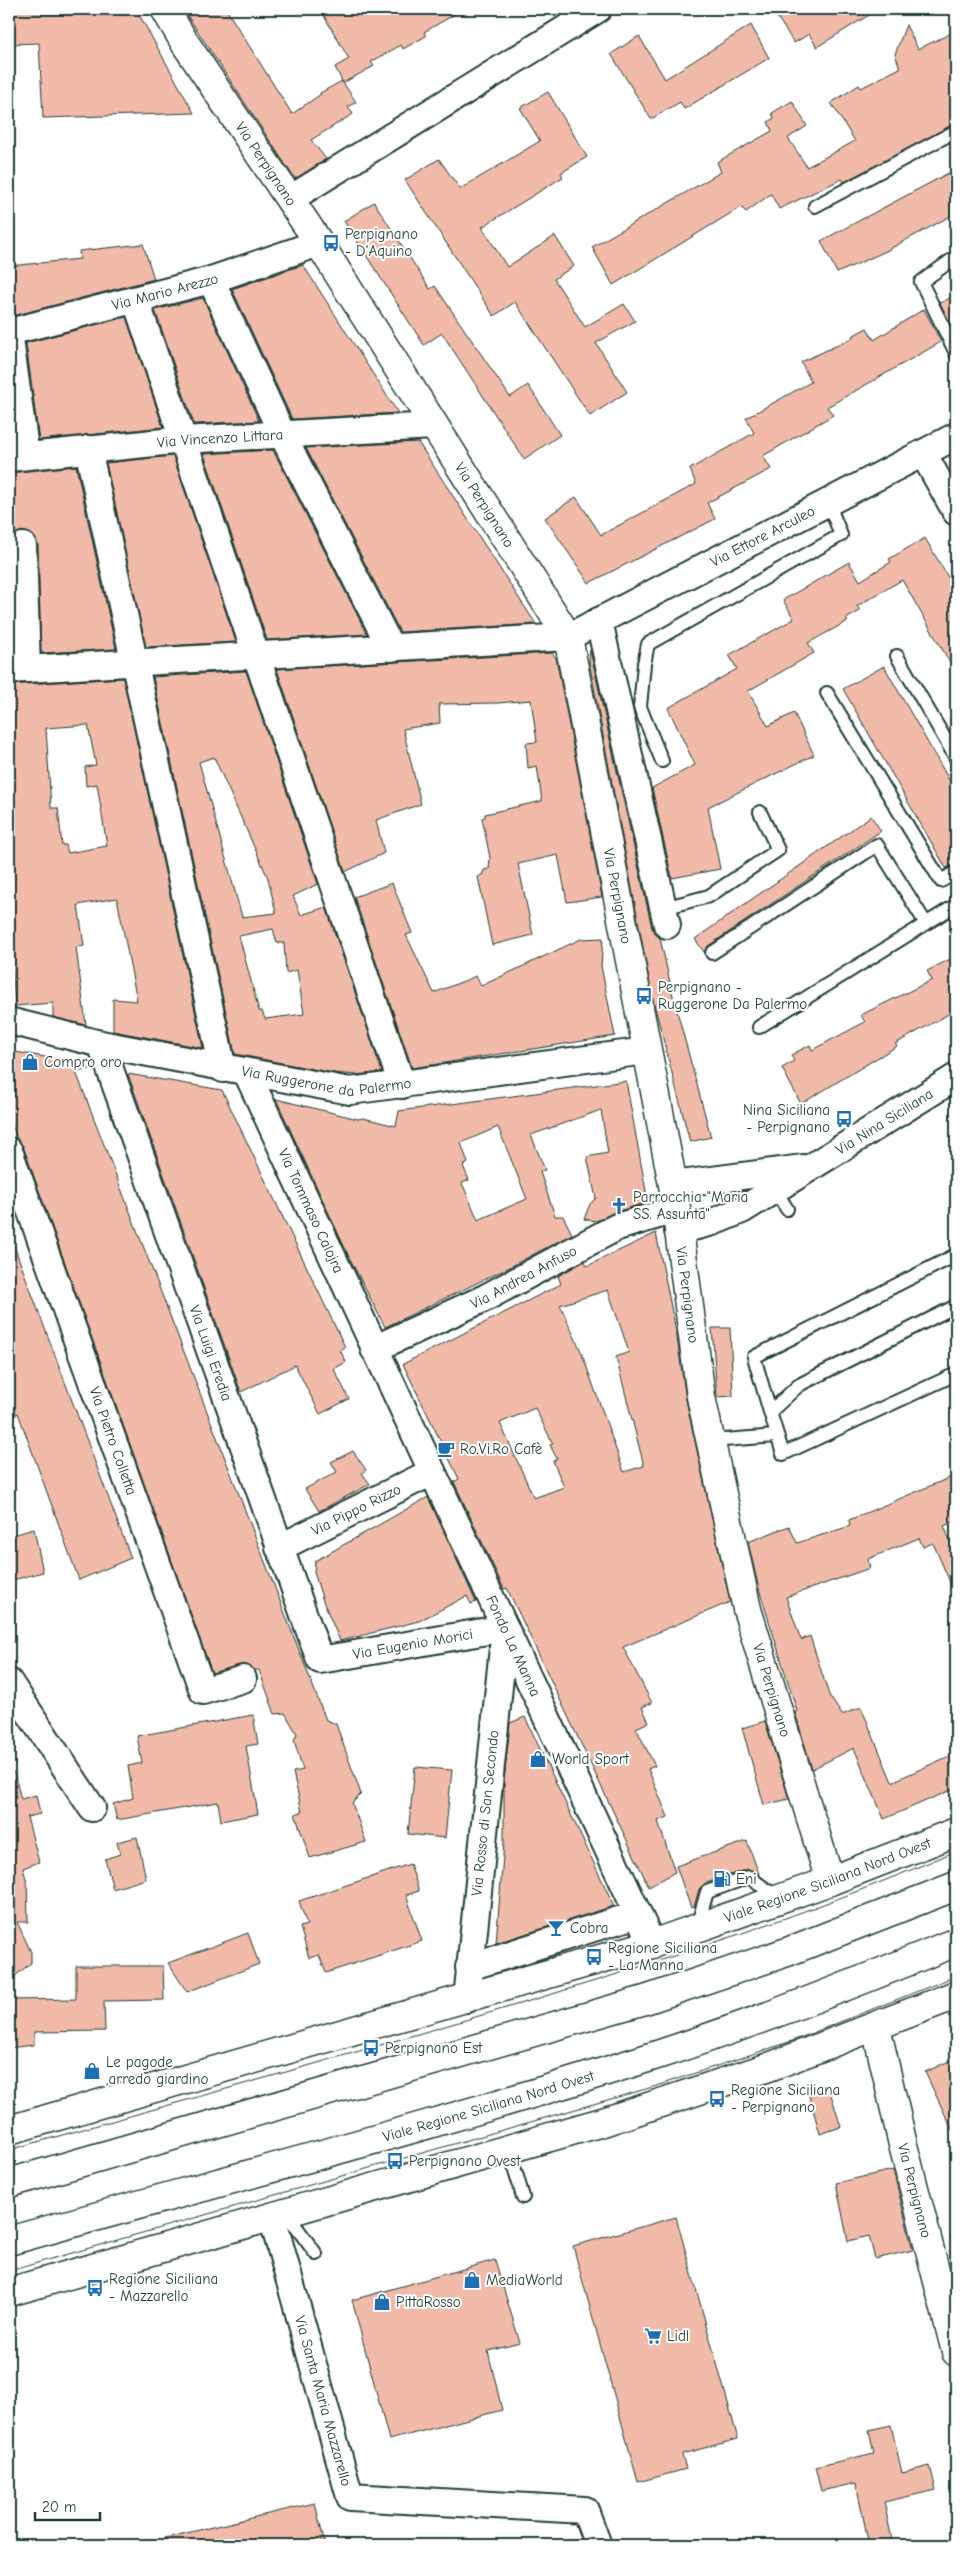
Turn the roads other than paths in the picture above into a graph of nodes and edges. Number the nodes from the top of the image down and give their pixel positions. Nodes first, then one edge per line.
1 (165, 9) edge
2 (598, 9) edge
3 (956, 131) edge
4 (290, 199) junction
5 (815, 206) dead end
6 (319, 243) junction
7 (956, 257) edge
8 (211, 280) junction
9 (136, 301) junction
10 (9, 332) edge
11 (956, 353) edge
12 (434, 426) junction
13 (284, 436) junction
14 (956, 436) edge
15 (183, 440) junction
16 (88, 450) junction
17 (922, 453) junction
18 (17, 457) edge
19 (828, 502) junction
20 (956, 512) edge
21 (23, 546) dead end
22 (17, 601) edge
23 (599, 620) junction
24 (568, 637) junction
25 (391, 648) junction
26 (897, 656) dead end
27 (257, 657) junction
28 (134, 664) junction
29 (18, 669) edge
30 (827, 693) dead end
31 (956, 758) edge
32 (662, 762) dead end
33 (760, 812) dead end
34 (956, 872) edge
35 (956, 906) edge
36 (666, 916) joint
37 (925, 922) junction
38 (712, 954) dead end
39 (9, 1021) edge
40 (759, 1027) dead end
41 (102, 1044) junction
42 (646, 1051) junction
43 (235, 1071) junction
44 (956, 1077) edge
45 (402, 1085) junction
46 (9, 1151) edge
47 (813, 1167) junction
48 (675, 1209) junction
49 (956, 1255) edge
50 (956, 1306) edge
51 (374, 1349) junction
52 (956, 1374) edge
53 (770, 1412) junction
54 (776, 1436) junction
55 (711, 1441) junction
56 (432, 1472) junction
57 (279, 1548) junction
58 (505, 1628) junction
59 (320, 1660) joint
60 (243, 1679) dead end
61 (9, 1682) edge
62 (92, 1808) dead end
63 (956, 1832) edge
64 (830, 1881) junction
65 (956, 1886) edge
66 (638, 1914) junction
67 (956, 1942) edge
68 (652, 1944) junction
69 (469, 1967) junction
70 (956, 1995) edge
71 (467, 1999) junction
72 (876, 2027) junction
73 (9, 2130) edge
74 (509, 2150) junction
75 (9, 2183) edge
76 (523, 2197) dead end
77 (279, 2215) junction
78 (9, 2241) edge
79 (316, 2254) dead end
80 (9, 2292) edge
81 (956, 2352) edge
82 (598, 2545) edge

1 - 4 street, Via Perpignano
2 - 4 street
3 - 5 lane
4 - 6 street, Via Perpignano
6 - 8 street, Via Mario Arezzo
6 - 12 street, Via Perpignano
7 - 11 lane
8 - 9 street, Via Mario Arezzo
8 - 13 street
9 - 10 street, Via Mario Arezzo
9 - 15 street
10 - 18 street
12 - 13 street, Via Vincenzo Littara
12 - 24 street, Via Perpignano
13 - 15 street, Via Vincenzo Littara
13 - 25 street
14 - 17 street, Via Ettore Arculeo
15 - 16 street, Via Vincenzo Littara
15 - 27 street
16 - 18 street, Via Vincenzo Littara
16 - 28 street, Via Tommaso Calojra
17 - 19 street, Via Ettore Arculeo
17 - 20 street
19 - 23 street, Via Ettore Arculeo
19 - 32 lane
21 - 22 street
22 - 29 street
23 - 24 street, Via Ettore Arculeo
23 - 36 street
24 - 25 street
24 - 42 street, Via Perpignano
25 - 27 street
26 - 31 lane
27 - 28 street
27 - 45 street
28 - 29 street
28 - 43 street, Via Tommaso Calojra
30 - 34 lane
33 - 36 lane
35 - 37 lane
37 - 38 lane
37 - 40 lane
39 - 41 street, Via Ruggerone da Palermo
41 - 43 street, Via Ruggerone da Palermo
41 - 57 street, Via Luigi Eredia
42 - 45 street, Via Ruggerone da Palermo
42 - 48 street, Via Perpignano
43 - 45 street, Via Ruggerone da Palermo
43 - 51 street, Via Tommaso Calojra
44 - 47 street, Via Nina Siciliana
46 - 60 street, Via Pietro Colletta
47 - 48 street, Via Nina Siciliana
47 - 48 street, Via Nina Siciliana
48 - 51 street, Via Andrea Anfuso
48 - 55 street, Via Perpignano
49 - 53 lane
50 - 53 lane
51 - 56 street, Fondo La Manna
52 - 54 lane
53 - 54 lane
54 - 55 lane
55 - 64 street, Via Perpignano
56 - 57 street, Via Pippo Rizzo
56 - 58 street, Fondo La Manna
57 - 59 street, Via Luigi Eredia
58 - 59 street, Via Eugenio Morici
58 - 66 street, Fondo La Manna
58 - 69 street, Via Rosso di San Secondo
61 - 62 street
63 - 64 street, Viale Regione Siciliana Nord Ovest
64 - 68 street, Viale Regione Siciliana Nord Ovest
65 - 75 street
66 - 68 street, Fondo La Manna
66 - 69 street
67 - 78 street, Viale Regione Siciliana Nord Ovest
68 - 71 street, Viale Regione Siciliana Nord Ovest
69 - 71 street, Via Rosso di San Secondo
70 - 72 street
71 - 73 street, Viale Regione Siciliana Nord Ovest
72 - 74 street
72 - 81 street, Via Perpignano
74 - 76 lane
74 - 77 street
77 - 79 lane
77 - 80 street
77 - 82 street, Via Santa Maria Mazzarello

